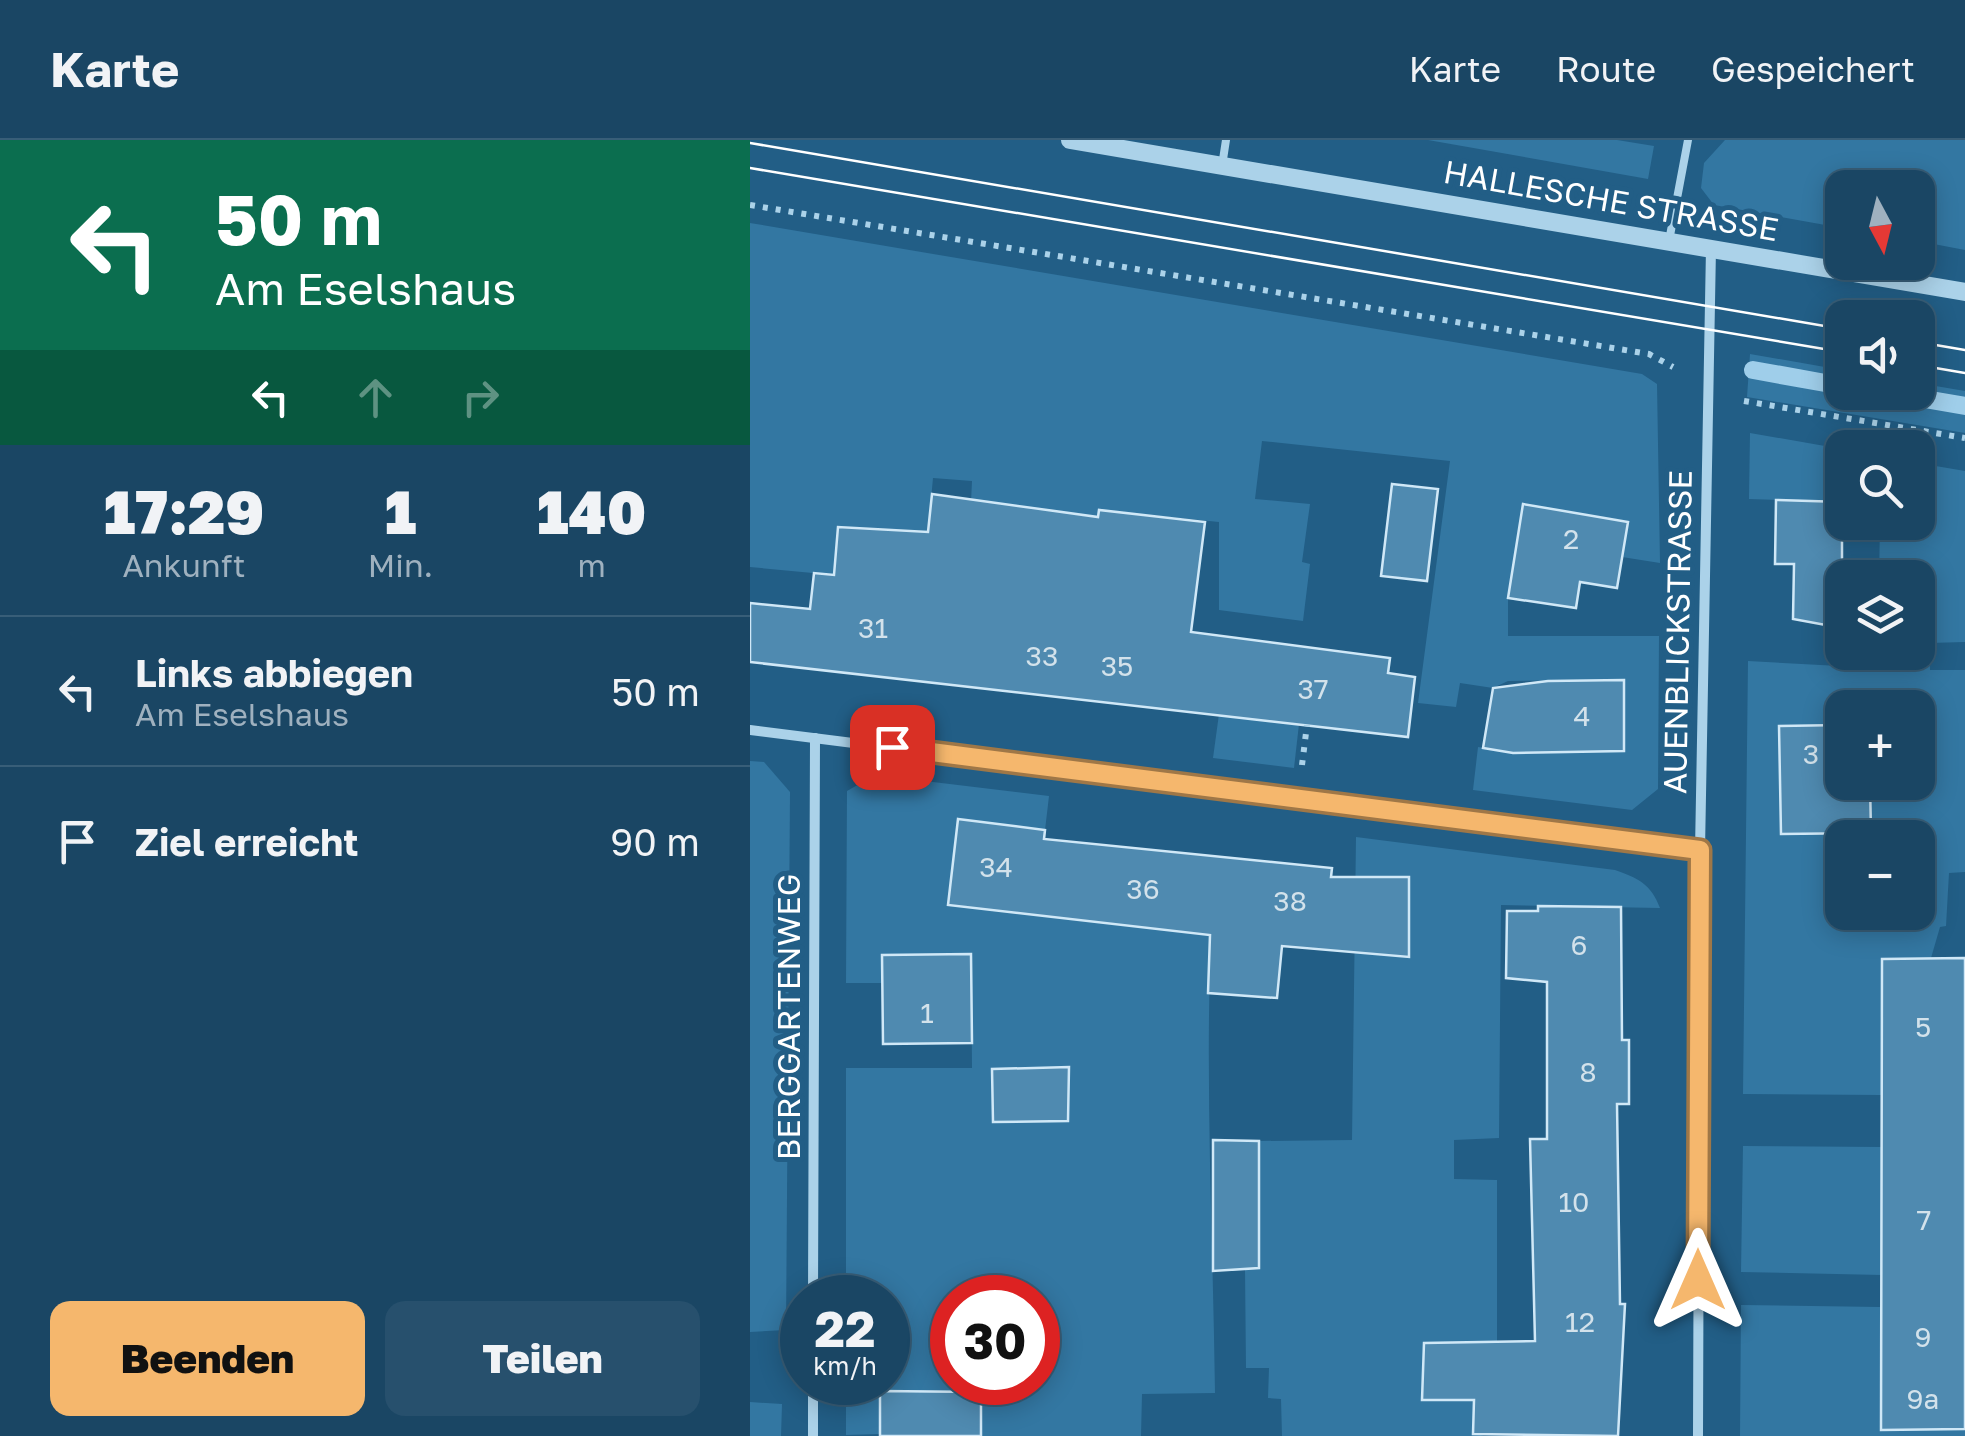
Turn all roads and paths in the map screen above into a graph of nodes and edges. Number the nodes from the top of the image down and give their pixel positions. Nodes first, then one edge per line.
1 (1070, 140) edge
2 (1226, 140) edge
3 (1688, 140) edge
4 (1222, 166) junction
5 (750, 205) edge
6 (1669, 241) junction
7 (1711, 248) junction
8 (1965, 292) edge
9 (1705, 395) junction
10 (1965, 438) edge
11 (1307, 725) dead end
12 (750, 730) edge
13 (816, 738) junction
14 (1301, 776) dead end
15 (1700, 850) junction
16 (813, 1275) edge
17 (813, 1405) edge
18 (813, 1436) edge
19 (1698, 1436) edge

1 - 4 street, HALLESCHE STRASSE
2 - 4 lane
3 - 6 lane
4 - 6 street, HALLESCHE STRASSE
5 - 9 path
6 - 7 street, HALLESCHE STRASSE
7 - 8 street, HALLESCHE STRASSE
7 - 9 street, AUENBLICKSTRASSE
9 - 10 path
9 - 15 street, AUENBLICKSTRASSE
11 - 14 path
12 - 13 street
13 - 15 street
13 - 16 street, BERGGARTENWEG
15 - 19 street, AUENBLICKSTRASSE
17 - 18 street

